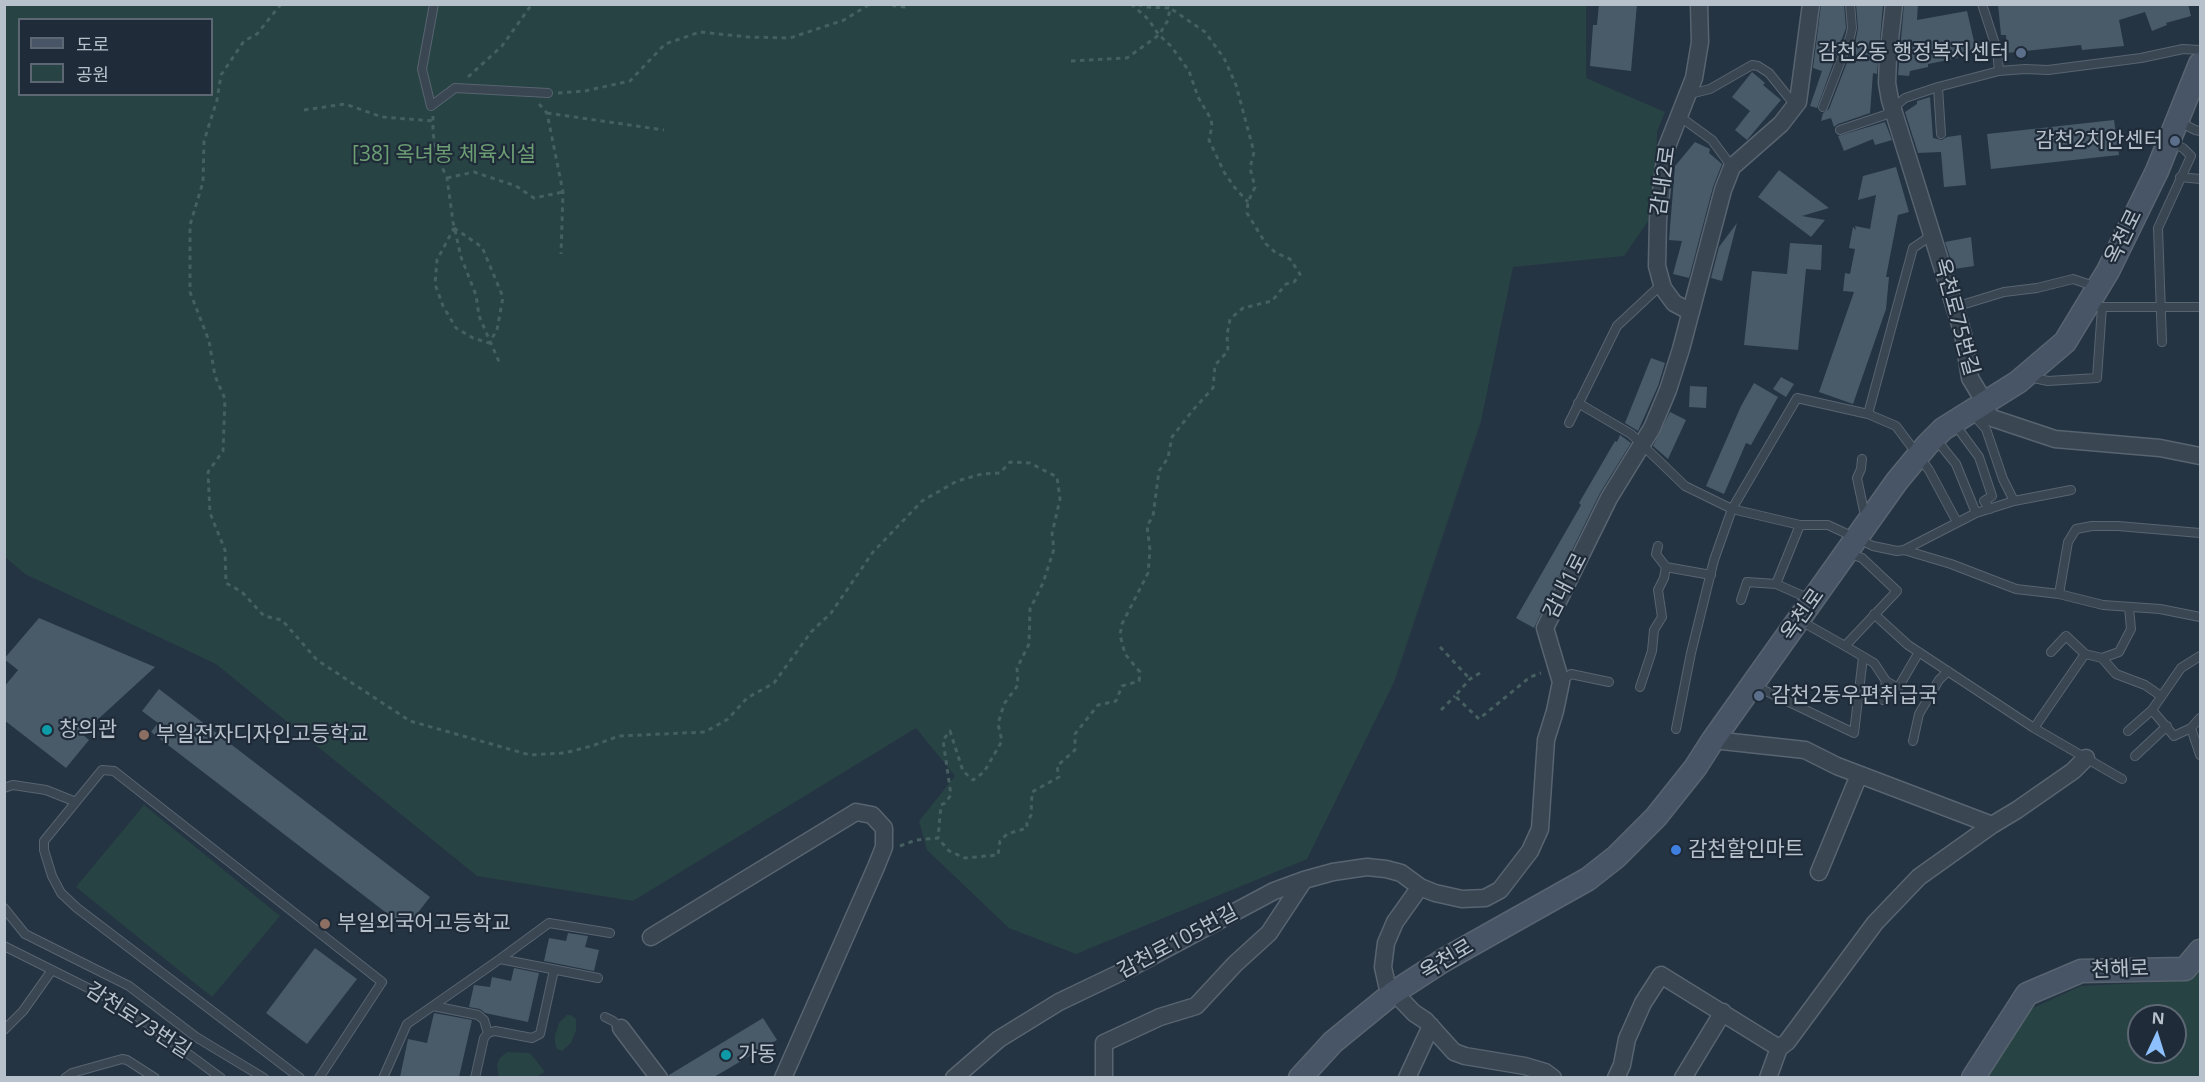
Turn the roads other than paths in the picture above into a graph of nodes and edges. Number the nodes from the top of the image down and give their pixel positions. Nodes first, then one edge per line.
1 (434, 4) edge
2 (1699, 4) edge
3 (1811, 4) edge
4 (1850, 4) edge
5 (1894, 4) edge
6 (1982, 4) edge
7 (2200, 50) edge
8 (2200, 64) edge
9 (1999, 71) junction
10 (1938, 87) junction
11 (1688, 91) junction
12 (548, 93) road end
13 (1798, 102) junction
14 (1823, 107) dead end
15 (1892, 108) junction
16 (1679, 116) junction
17 (2178, 121) junction
18 (1840, 130) dead end
19 (2200, 131) edge
20 (1941, 134) dead end
21 (2169, 142) junction
22 (1732, 167) junction
23 (2180, 177) junction
24 (2200, 179) edge
25 (1932, 235) junction
26 (1662, 284) junction
27 (2096, 300) junction
28 (1955, 307) junction
29 (2162, 307) junction
30 (2200, 307) edge
31 (1691, 312) junction
32 (2162, 342) dead end
33 (2025, 377) junction
34 (1578, 403) junction
35 (1970, 412) junction
36 (1868, 414) junction
37 (1569, 423) dead end
38 (1934, 437) junction
39 (1641, 445) junction
40 (1919, 455) junction
41 (2200, 456) edge
42 (1862, 459) dead end
43 (2071, 490) dead end
44 (2014, 501) junction
45 (1732, 509) junction
46 (1990, 509) junction
47 (1976, 513) junction
48 (1872, 516) junction
49 (1957, 522) junction
50 (1800, 525) junction
51 (2200, 533) edge
52 (1658, 546) dead end
53 (1852, 546) junction
54 (1904, 550) junction
55 (1666, 567) junction
56 (1711, 575) junction
57 (1776, 584) junction
58 (2059, 594) junction
59 (1741, 600) dead end
60 (1813, 601) junction
61 (2128, 607) junction
62 (1874, 614) junction
63 (2200, 617) edge
64 (1799, 620) junction
65 (1845, 646) junction
66 (1919, 652) junction
67 (2051, 652) dead end
68 (2085, 654) junction
69 (1863, 657) junction
70 (2200, 657) edge
71 (2102, 658) junction
72 (1948, 671) junction
73 (1559, 675) junction
74 (1886, 681) junction
75 (1609, 682) dead end
76 (1753, 686) junction
77 (1640, 687) dead end
78 (2161, 696) junction
79 (1883, 700) dead end
80 (2152, 710) junction
81 (2200, 718) edge
82 (2167, 726) junction
83 (2034, 728) junction
84 (2191, 728) junction
85 (1676, 729) dead end
86 (2128, 732) dead end
87 (1713, 740) junction
88 (1913, 741) dead end
89 (2200, 755) edge
90 (2136, 756) dead end
91 (2086, 758) junction
92 (1860, 775) junction
93 (2121, 779) dead end
94 (4, 788) edge
95 (76, 802) junction
96 (1992, 825) junction
97 (1819, 872) dead end
98 (1304, 880) junction
99 (1420, 887) junction
100 (4, 908) edge
101 (610, 933) dead end
102 (651, 937) dead end
103 (4, 946) edge
104 (2200, 951) edge
105 (500, 959) junction
106 (52, 970) junction
107 (554, 970) junction
108 (598, 978) dead end
109 (1393, 993) junction
110 (433, 1006) junction
111 (1723, 1012) junction
112 (605, 1017) dead end
113 (1431, 1026) junction
114 (621, 1028) joint
115 (4, 1030) edge
116 (488, 1033) junction
117 (1779, 1048) junction
118 (65, 1077) edge
119 (155, 1077) edge
120 (220, 1077) edge
121 (264, 1077) edge
122 (300, 1077) edge
123 (320, 1077) edge
124 (382, 1077) edge
125 (476, 1077) edge
126 (659, 1077) edge
127 (783, 1077) edge
128 (954, 1077) edge
129 (1104, 1077) edge
130 (1300, 1077) edge
131 (1407, 1077) edge
132 (1553, 1077) edge
133 (1616, 1077) edge
134 (1683, 1077) edge
135 (1768, 1077) edge
136 (1973, 1077) edge

1 - 12 lane
2 - 11 street, 감내2로
3 - 13 street
4 - 14 lane
5 - 15 street, 옥천로75번길
6 - 9 lane
7 - 9 lane
8 - 17 street, 옥천로
9 - 10 lane
10 - 15 lane
10 - 20 lane
11 - 13 lane
11 - 16 street, 감내2로
13 - 22 street, 감내1로
15 - 18 lane
15 - 25 street, 옥천로75번길
16 - 22 lane
16 - 26 street, 감내2로
17 - 19 lane
17 - 21 street, 옥천로
21 - 23 lane
21 - 27 street, 옥천로
22 - 31 street, 감내1로
23 - 24 lane
23 - 29 lane
25 - 28 street, 옥천로75번길
25 - 36 lane
26 - 31 street
26 - 34 lane
27 - 28 lane
27 - 29 lane
27 - 33 street, 옥천로
27 - 33 lane
28 - 35 street, 옥천로75번길
29 - 30 lane
29 - 32 lane
31 - 39 street, 감내1로
33 - 35 street, 옥천로
34 - 37 lane
34 - 39 lane
35 - 38 street, 옥천로
35 - 41 street, 옥천로75번길
35 - 44 lane
35 - 46 lane
36 - 40 lane
36 - 45 lane
38 - 40 street, 옥천로
38 - 47 lane
39 - 45 lane
39 - 73 street, 감내1로
40 - 48 street, 옥천로
40 - 49 lane
42 - 48 lane
43 - 44 lane
44 - 46 lane
45 - 50 lane
45 - 56 lane
46 - 47 lane
47 - 49 lane
48 - 53 street, 옥천로
49 - 54 lane
50 - 53 lane
50 - 57 lane
51 - 58 lane
52 - 55 lane
53 - 54 lane
53 - 60 street, 옥천로
53 - 62 lane
54 - 58 lane
55 - 56 lane
55 - 77 lane
56 - 85 lane
57 - 59 lane
57 - 60 lane
58 - 61 lane
60 - 64 street, 옥천로
61 - 63 lane
61 - 71 lane
62 - 65 lane
62 - 66 lane
64 - 65 lane
64 - 76 street, 옥천로
65 - 69 lane
66 - 72 lane
66 - 74 lane
67 - 68 lane
68 - 71 lane
68 - 83 lane
69 - 74 lane
69 - 76 lane
70 - 78 lane
71 - 78 lane
72 - 83 lane
72 - 88 lane
73 - 75 lane
73 - 99 street, 감내1로
74 - 79 lane
76 - 87 street, 옥천로
78 - 80 lane
80 - 82 lane
80 - 86 lane
81 - 84 lane
82 - 84 lane
82 - 90 lane
83 - 91 lane
84 - 89 lane
87 - 92 street
87 - 109 street, 옥천로
91 - 93 lane
91 - 96 street
92 - 96 street
92 - 97 street
94 - 95 lane
95 - 122 lane
95 - 123 lane
96 - 117 street
98 - 99 street, 감천로105번길
98 - 128 street, 감천로105번길
98 - 129 street
99 - 109 street
100 - 121 lane
101 - 105 lane
102 - 127 street
103 - 106 lane, 감천로73번길
104 - 136 street, 천해로
105 - 107 lane
105 - 110 lane
106 - 115 lane
106 - 120 lane, 감천로73번길
107 - 108 lane
107 - 116 lane
109 - 113 street
109 - 130 street, 옥천로
110 - 116 lane
110 - 124 lane
111 - 117 street
111 - 133 street
111 - 134 street
112 - 114 lane
113 - 131 street
113 - 132 street
114 - 126 street
116 - 125 lane
117 - 135 street
118 - 119 lane

